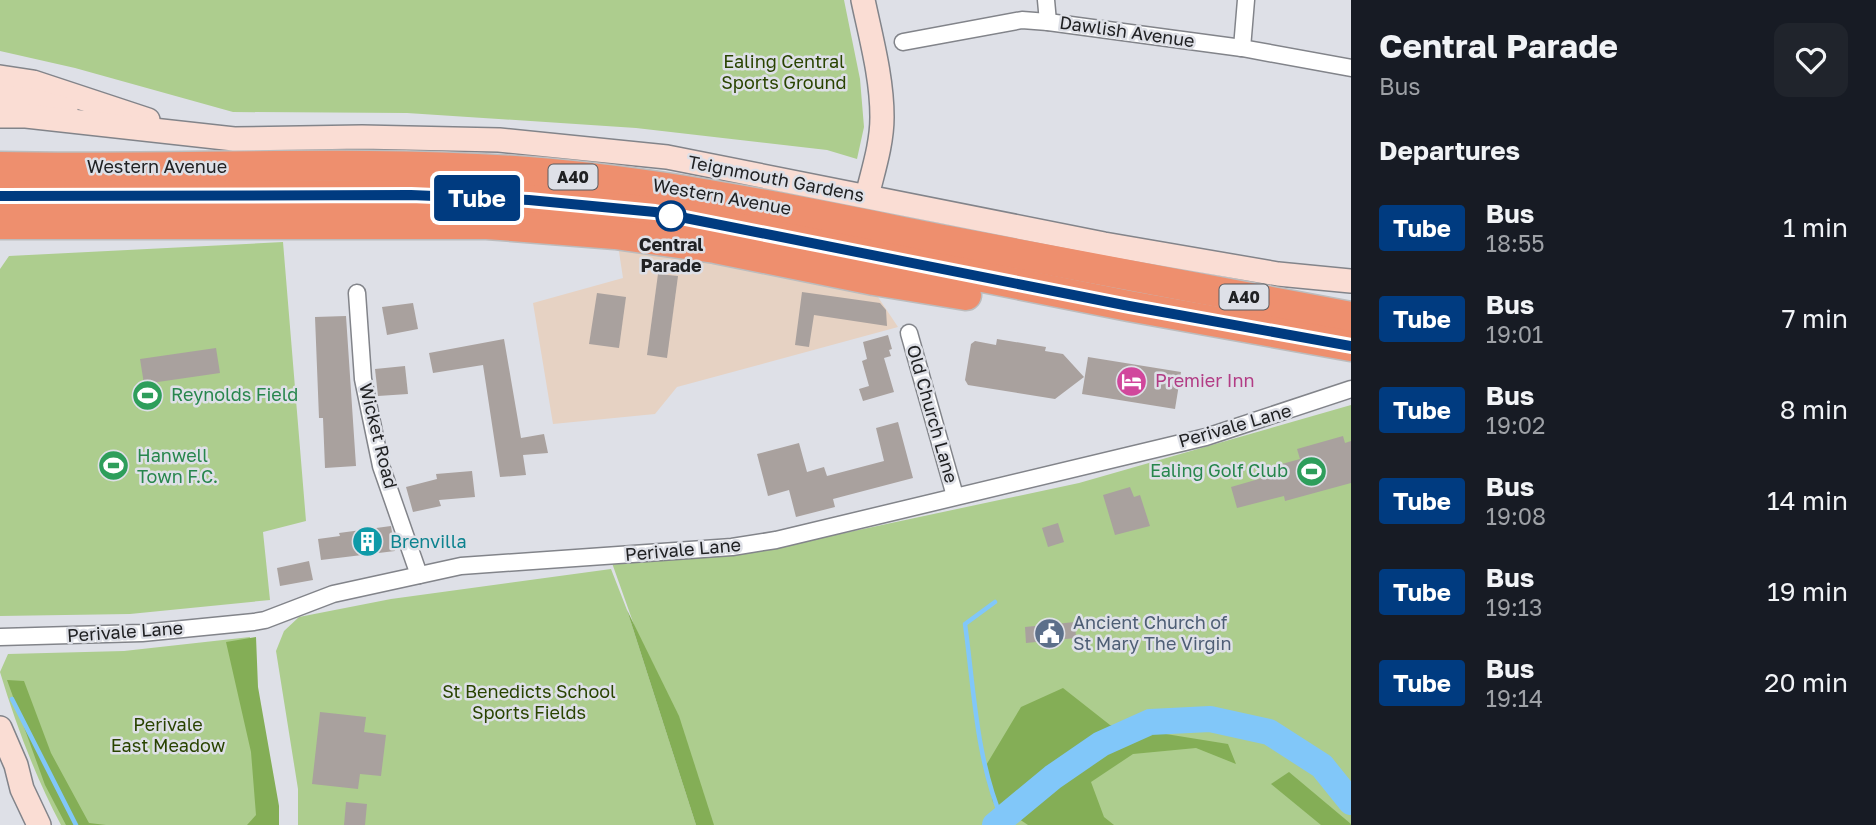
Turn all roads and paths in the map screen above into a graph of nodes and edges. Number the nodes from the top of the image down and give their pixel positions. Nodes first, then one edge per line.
1 (863, 0) edge
2 (1046, 0) edge
3 (1246, 0) edge
4 (1048, 22) junction
5 (904, 41) dead end
6 (1242, 48) junction
7 (1351, 68) edge
8 (0, 77) edge
9 (0, 97) edge
10 (0, 116) edge
11 (134, 128) junction
12 (195, 134) junction
13 (0, 167) edge
14 (0, 196) edge
15 (867, 196) junction
16 (0, 224) edge
17 (1351, 281) edge
18 (356, 293) dead end
19 (1129, 306) junction
20 (1351, 317) edge
21 (909, 332) dead end
22 (1351, 346) edge
23 (1351, 389) edge
24 (955, 496) junction
25 (419, 575) junction
26 (1, 638) edge
27 (0, 728) edge
28 (0, 764) edge
29 (22, 789) junction
30 (39, 825) edge

1 - 15 main road
2 - 4 street
3 - 6 street
4 - 5 street, Dawlish Avenue
4 - 6 street, Dawlish Avenue
6 - 7 street, Dawlish Avenue
8 - 12 main road
9 - 11 main road
10 - 11 main road
11 - 12 main road
12 - 15 main road, Teignmouth Gardens
13 - 20 highway, Western Avenue / A40
14 - 19 highway, Western Avenue / A40
15 - 17 main road, Teignmouth Gardens
16 - 19 highway, A40
18 - 25 street, Wicket Road
19 - 22 highway, Western Avenue / A40
21 - 24 street, Old Church Lane
23 - 24 street, Perivale Lane
24 - 25 street, Perivale Lane
25 - 26 street, Perivale Lane
27 - 29 main road
28 - 29 main road
29 - 30 main road

